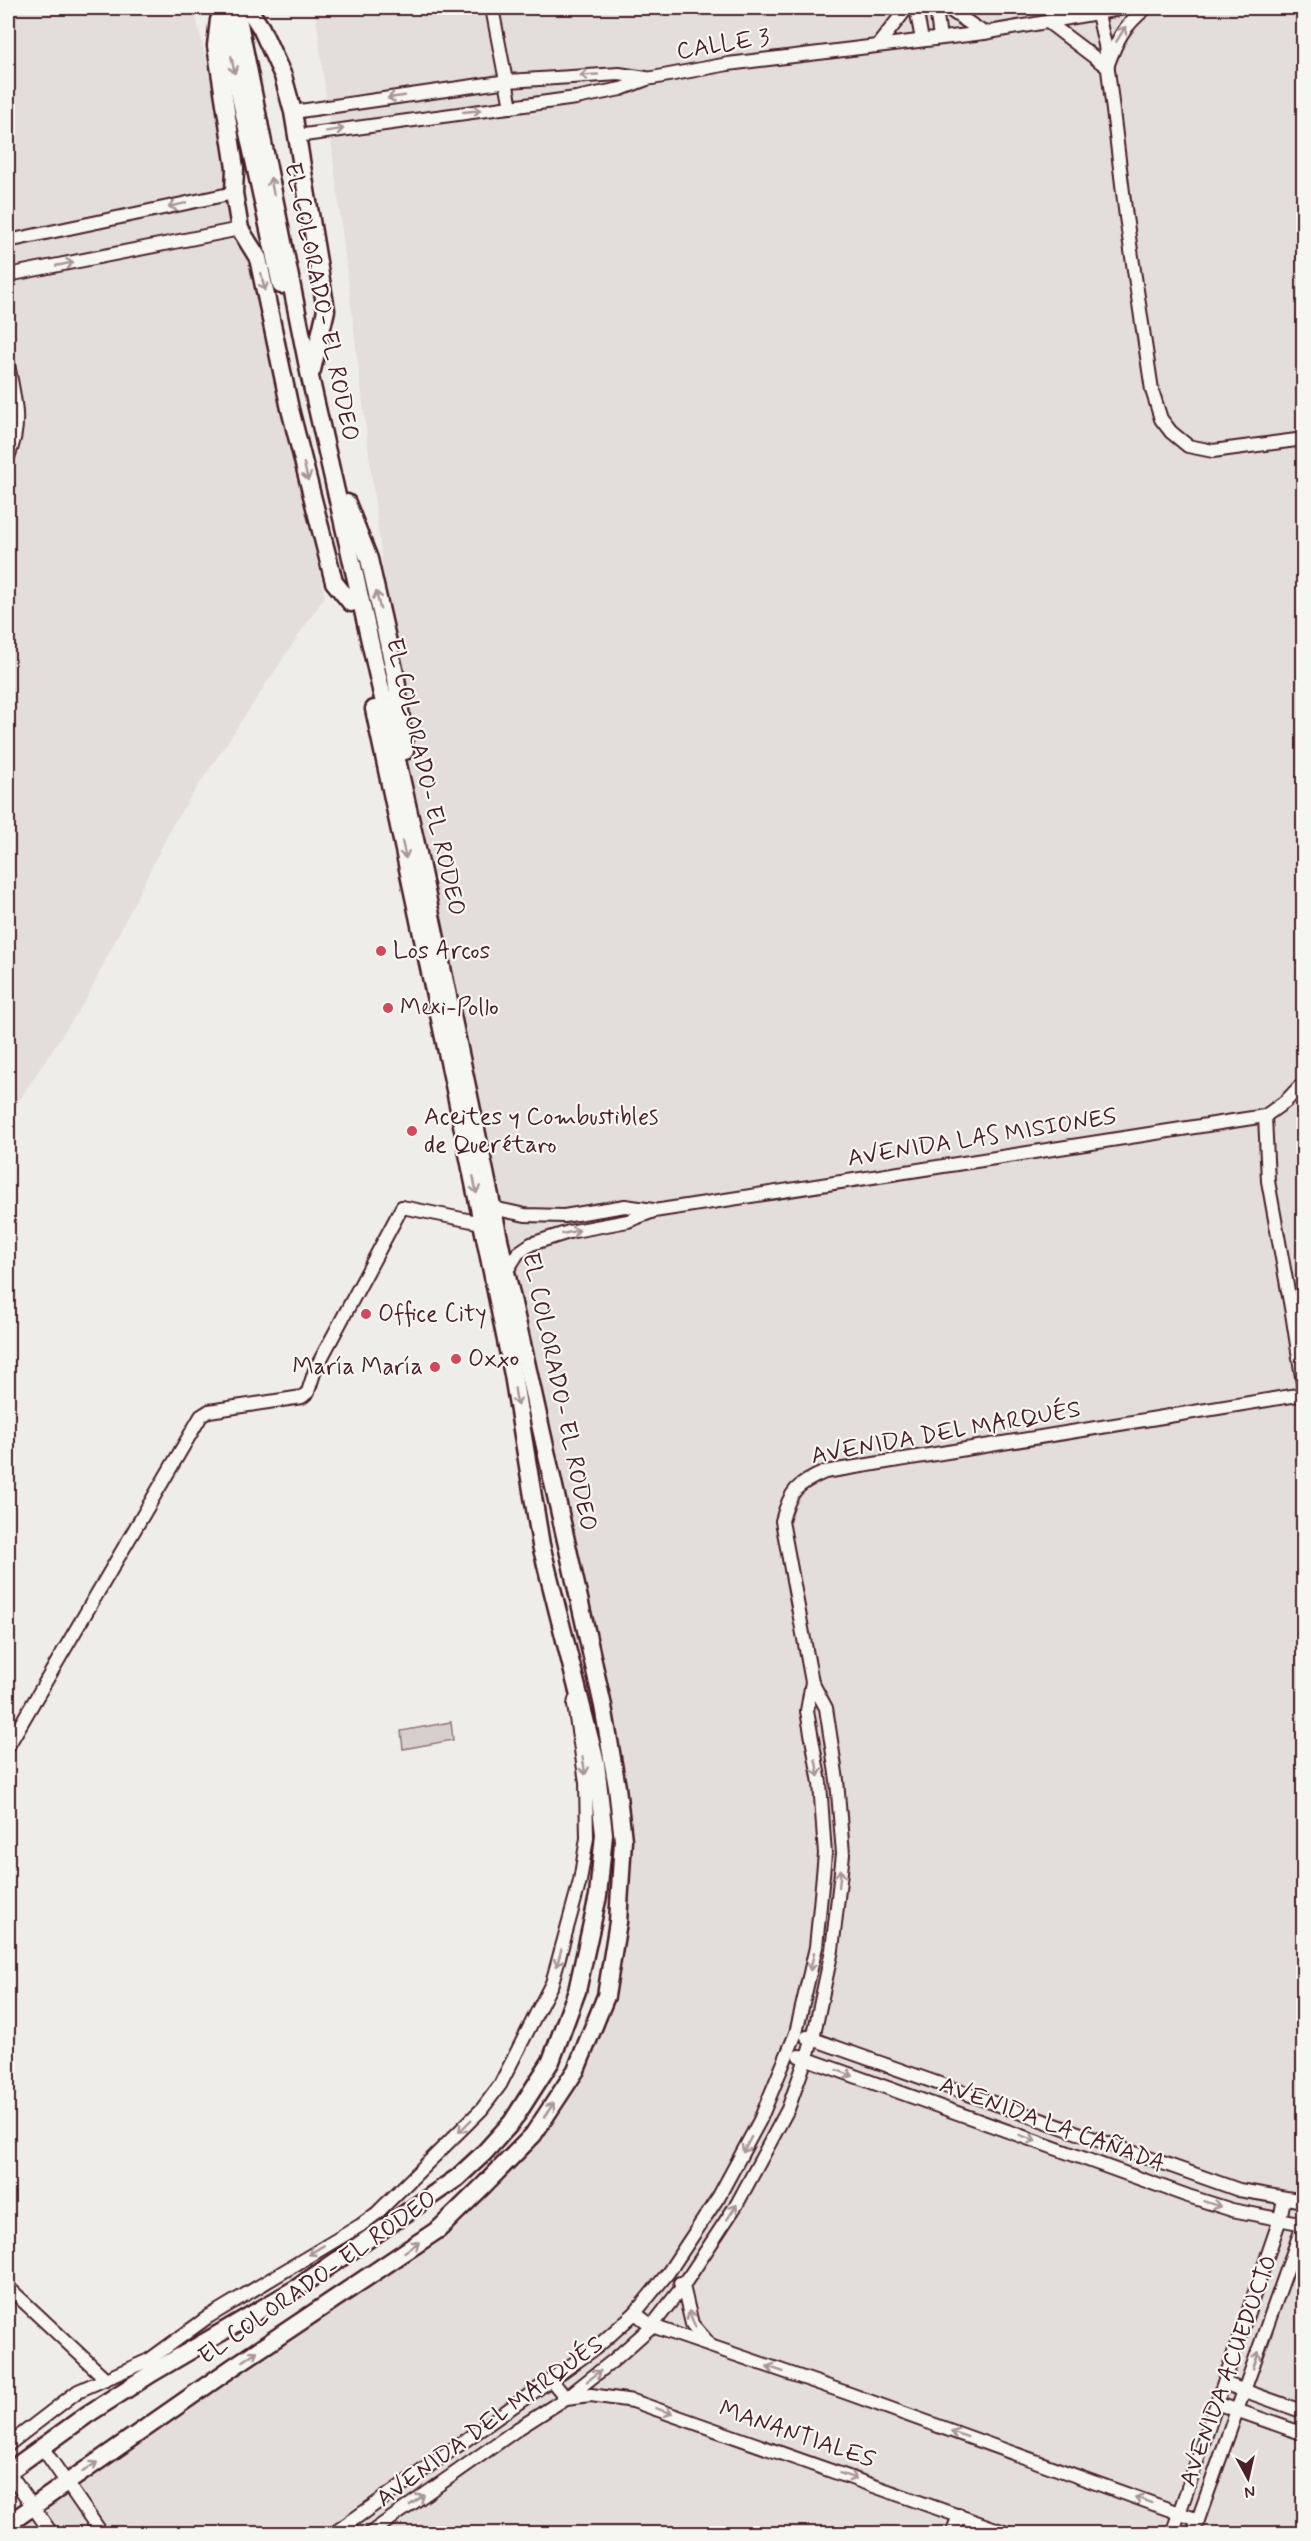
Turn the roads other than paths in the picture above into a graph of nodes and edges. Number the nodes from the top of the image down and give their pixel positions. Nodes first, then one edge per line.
1 (221, 8) edge
2 (236, 8) edge
3 (248, 8) edge
4 (492, 8) edge
5 (908, 8) edge
6 (916, 8) edge
7 (936, 8) edge
8 (947, 8) edge
9 (1125, 8) edge
10 (1146, 8) edge
11 (1098, 14) junction
12 (1049, 23) junction
13 (984, 33) junction
14 (940, 39) junction
15 (922, 40) junction
16 (878, 45) junction
17 (1107, 67) junction
18 (647, 79) junction
19 (508, 81) junction
20 (511, 107) junction
21 (293, 112) junction
22 (297, 136) junction
23 (234, 193) junction
24 (240, 229) junction
25 (8, 241) edge
26 (8, 275) edge
27 (8, 364) edge
28 (310, 377) junction
29 (1304, 439) edge
30 (8, 457) edge
31 (351, 603) junction
32 (1304, 1082) edge
33 (1265, 1116) junction
34 (493, 1208) junction
35 (654, 1211) junction
36 (482, 1223) junction
37 (506, 1272) junction
38 (1304, 1392) edge
39 (812, 1682) junction
40 (577, 1688) junction
41 (8, 1746) edge
42 (819, 1911) junction
43 (836, 1913) junction
44 (796, 2033) junction
45 (813, 2039) junction
46 (790, 2053) junction
47 (806, 2059) junction
48 (731, 2174) junction
49 (1195, 2175) junction
50 (748, 2184) junction
51 (1188, 2196) junction
52 (1284, 2199) junction
53 (1304, 2200) edge
54 (1281, 2219) junction
55 (1303, 2223) edge
56 (701, 2224) junction
57 (716, 2236) junction
58 (668, 2273) junction
59 (683, 2286) junction
60 (8, 2287) edge
61 (635, 2313) junction
62 (652, 2326) junction
63 (712, 2346) junction
64 (149, 2360) junction
65 (106, 2379) junction
66 (552, 2381) junction
67 (1226, 2384) junction
68 (124, 2391) junction
69 (1245, 2391) junction
70 (566, 2398) junction
71 (1218, 2404) junction
72 (1238, 2411) junction
73 (1304, 2412) edge
74 (498, 2418) junction
75 (1304, 2434) edge
76 (509, 2435) junction
77 (8, 2445) edge
78 (42, 2447) junction
79 (8, 2471) edge
80 (67, 2483) junction
81 (383, 2498) junction
82 (33, 2507) junction
83 (1179, 2513) junction
84 (959, 2515) junction
85 (394, 2516) junction
86 (1198, 2520) junction
87 (8, 2524) edge
88 (52, 2534) edge
89 (102, 2534) edge
90 (333, 2534) edge
91 (369, 2534) edge
92 (952, 2534) edge
93 (1010, 2534) edge
94 (1172, 2534) edge
95 (1193, 2534) edge

1 - 23 main road
1 -> 31 main road, EL COLORADO- EL RODEO
28 -> 2 main road, EL COLORADO- EL RODEO
3 - 21 main road
4 - 19 street
5 - 16 street
6 - 15 street
7 - 14 street
8 - 13 street
9 - 11 street, CALLE 3
17 -> 10 street
11 - 12 street, CALLE 3
11 - 17 street
12 - 13 street, CALLE 3
12 - 17 street
13 - 14 street, CALLE 3
14 - 15 street, CALLE 3
15 - 16 street, CALLE 3
16 - 18 street, CALLE 3
17 - 29 street
18 -> 19 street
18 - 20 street
19 - 20 street
19 -> 21 street
22 -> 20 street
21 - 22 main road
22 - 28 main road
23 - 24 main road
23 -> 25 street
26 -> 24 street
24 -> 31 main road
27 - 30 street
34 -> 28 main road, EL COLORADO- EL RODEO
31 -> 36 main road, EL COLORADO- EL RODEO
32 - 33 street, AVENIDA LAS MISIONES
33 - 35 street, AVENIDA LAS MISIONES
33 - 38 street
34 - 35 street, AVENIDA LAS MISIONES
34 - 37 main road, EL COLORADO- EL RODEO
37 -> 35 street, AVENIDA LAS MISIONES
36 -> 40 main road, EL COLORADO- EL RODEO
36 - 41 street
80 -> 37 main road, EL COLORADO- EL RODEO
38 - 39 street, AVENIDA DEL MARQUÉS
39 -> 42 street, AVENIDA DEL MARQUÉS
43 -> 39 street, AVENIDA DEL MARQUÉS
40 -> 64 street
40 - 68 main road, EL COLORADO- EL RODEO
42 - 43 street
42 -> 44 street
43 - 45 street, AVENIDA DEL MARQUÉS
44 - 45 street
44 - 46 street
45 - 47 street, AVENIDA DEL MARQUÉS
45 - 49 street
46 - 47 street, AVENIDA LA CAÑADA
46 -> 48 street
47 - 50 street, AVENIDA DEL MARQUÉS
47 -> 51 street, AVENIDA LA CAÑADA
48 - 50 street
48 - 56 street
49 - 51 street
49 - 52 street
57 -> 50 street, AVENIDA DEL MARQUÉS
51 -> 54 street, AVENIDA LA CAÑADA
52 - 53 street
52 - 54 street
54 - 55 street, AVENIDA LA CAÑADA
54 - 67 street
69 -> 55 street, AVENIDA ACUEDUCTO
56 - 57 street
56 - 58 street
57 - 59 street, AVENIDA DEL MARQUÉS
58 - 59 street
58 - 61 street
59 - 62 street, AVENIDA DEL MARQUÉS
63 -> 59 street
60 - 65 street
61 - 62 street
61 - 66 street
62 - 63 street
70 -> 62 street, AVENIDA DEL MARQUÉS
83 -> 63 street
64 - 65 street
64 - 68 street
65 - 77 street
66 - 70 street
66 - 74 street
67 - 69 street
67 - 71 street
68 - 78 main road, EL COLORADO- EL RODEO
69 - 72 street, AVENIDA ACUEDUCTO
69 - 73 street
70 - 76 street, AVENIDA DEL MARQUÉS
70 -> 84 street, MANANTIALES
71 - 72 street
71 - 83 street
72 - 75 street
72 - 86 street, AVENIDA ACUEDUCTO
74 - 76 street
74 - 81 street
85 -> 76 street, AVENIDA DEL MARQUÉS
78 - 79 main road, EL COLORADO- EL RODEO
78 - 80 street
79 - 82 street
80 - 82 main road, EL COLORADO- EL RODEO
80 - 89 street
81 - 85 street
81 - 90 street
82 - 87 main road, EL COLORADO- EL RODEO
82 - 88 street
83 - 86 street
83 - 94 street
84 - 92 street
84 - 93 street, MANANTIALES
85 - 91 street, AVENIDA DEL MARQUÉS
86 - 95 street, AVENIDA ACUEDUCTO

